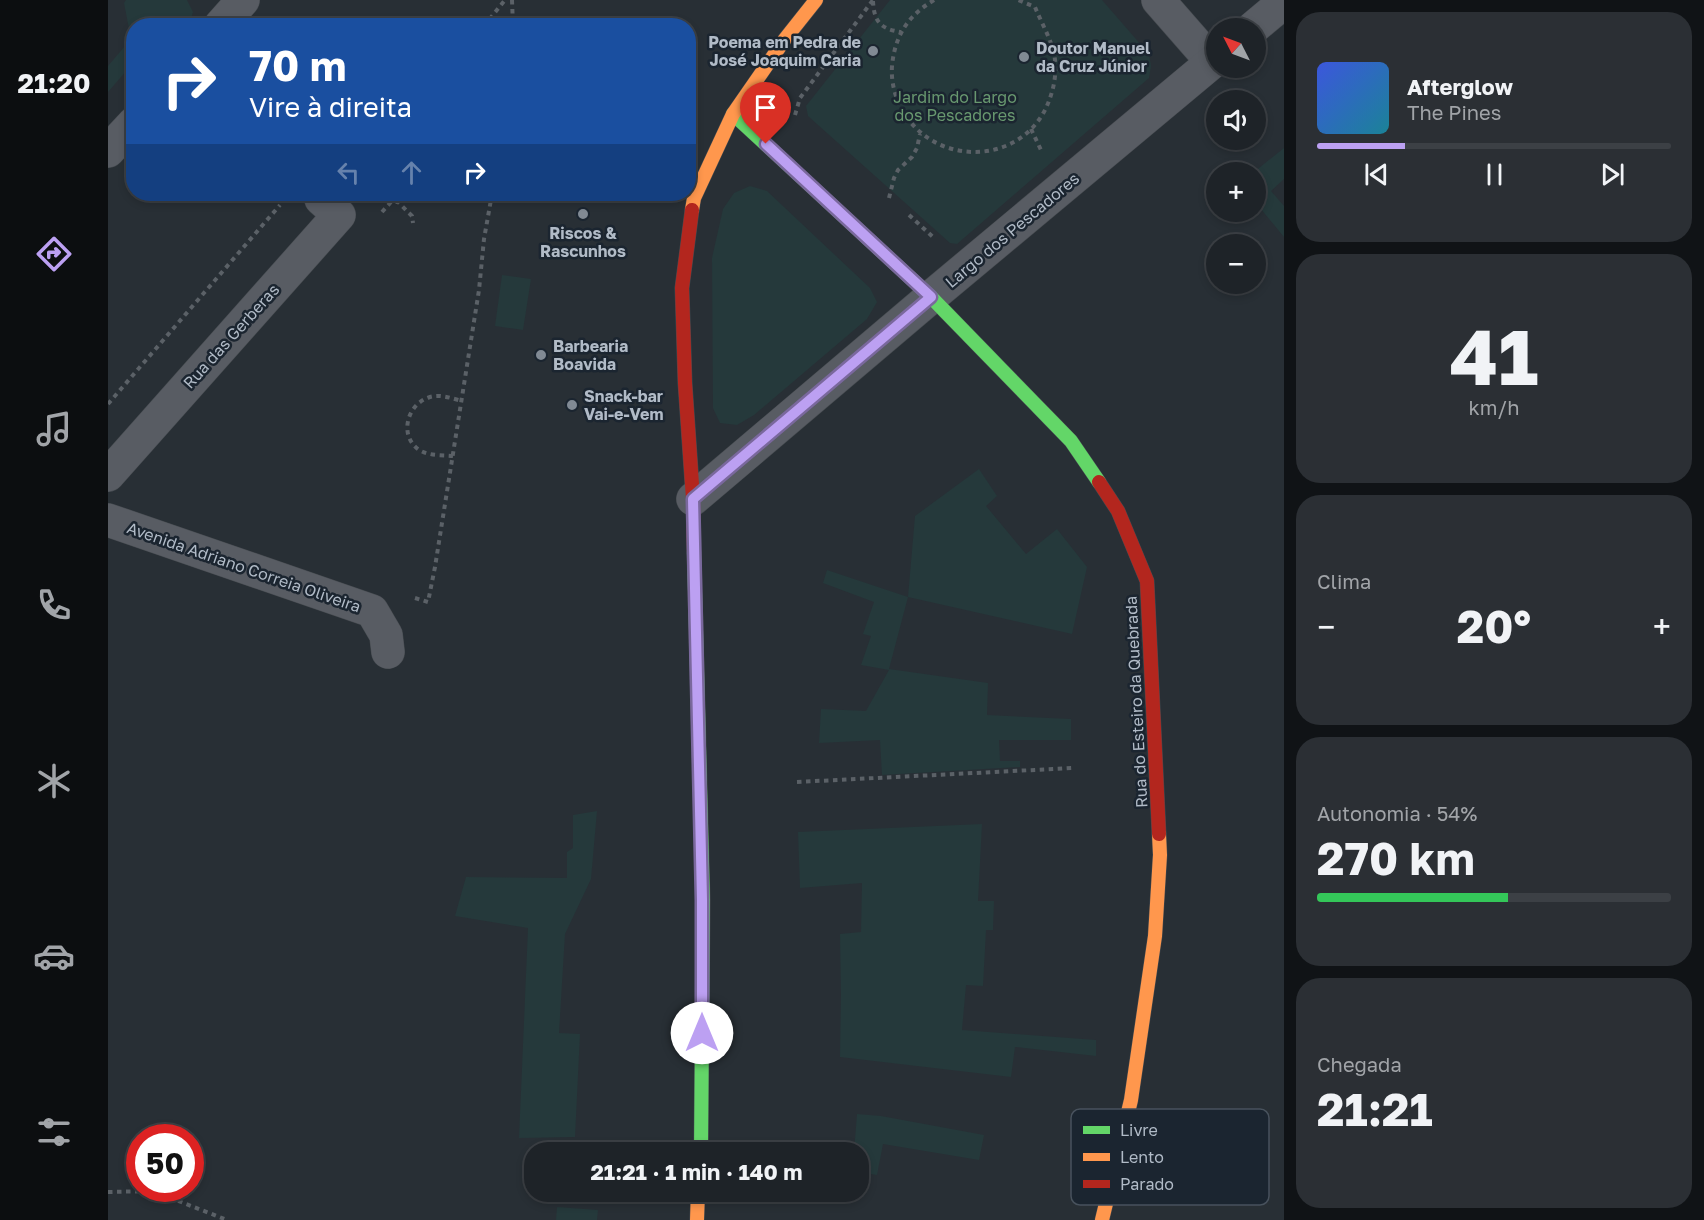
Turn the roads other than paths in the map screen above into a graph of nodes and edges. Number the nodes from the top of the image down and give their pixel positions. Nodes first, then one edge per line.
1 (243, 0) edge
2 (816, 0) edge
3 (1158, 0) edge
4 (1284, 2) edge
5 (227, 18) edge
6 (1265, 18) edge
7 (1206, 52) edge
8 (1206, 67) edge
9 (733, 114) junction
10 (126, 132) edge
11 (108, 152) edge
12 (696, 194) edge
13 (323, 201) edge
14 (694, 201) edge
15 (931, 297) junction
16 (108, 475) edge
17 (693, 499) junction
18 (108, 520) edge
19 (388, 652) dead end
20 (1129, 1109) edge
21 (701, 1142) edge
22 (697, 1202) edge
23 (1106, 1205) edge
24 (696, 1220) edge
25 (1102, 1220) edge

1 - 5 street
2 - 9 street
3 - 7 street
4 - 6 street
8 - 15 street, Largo dos Pescadores
9 - 12 street
9 - 15 street, Largo dos Pescadores
10 - 11 street
13 - 16 street, Rua das Gerberas
14 - 17 street
15 - 17 street
15 - 20 street, Rua do Esteiro da Quebrada
17 - 21 street
18 - 19 street, Avenida Adriano Correia Oliveira
22 - 24 street
23 - 25 street, Rua do Esteiro da Quebrada

